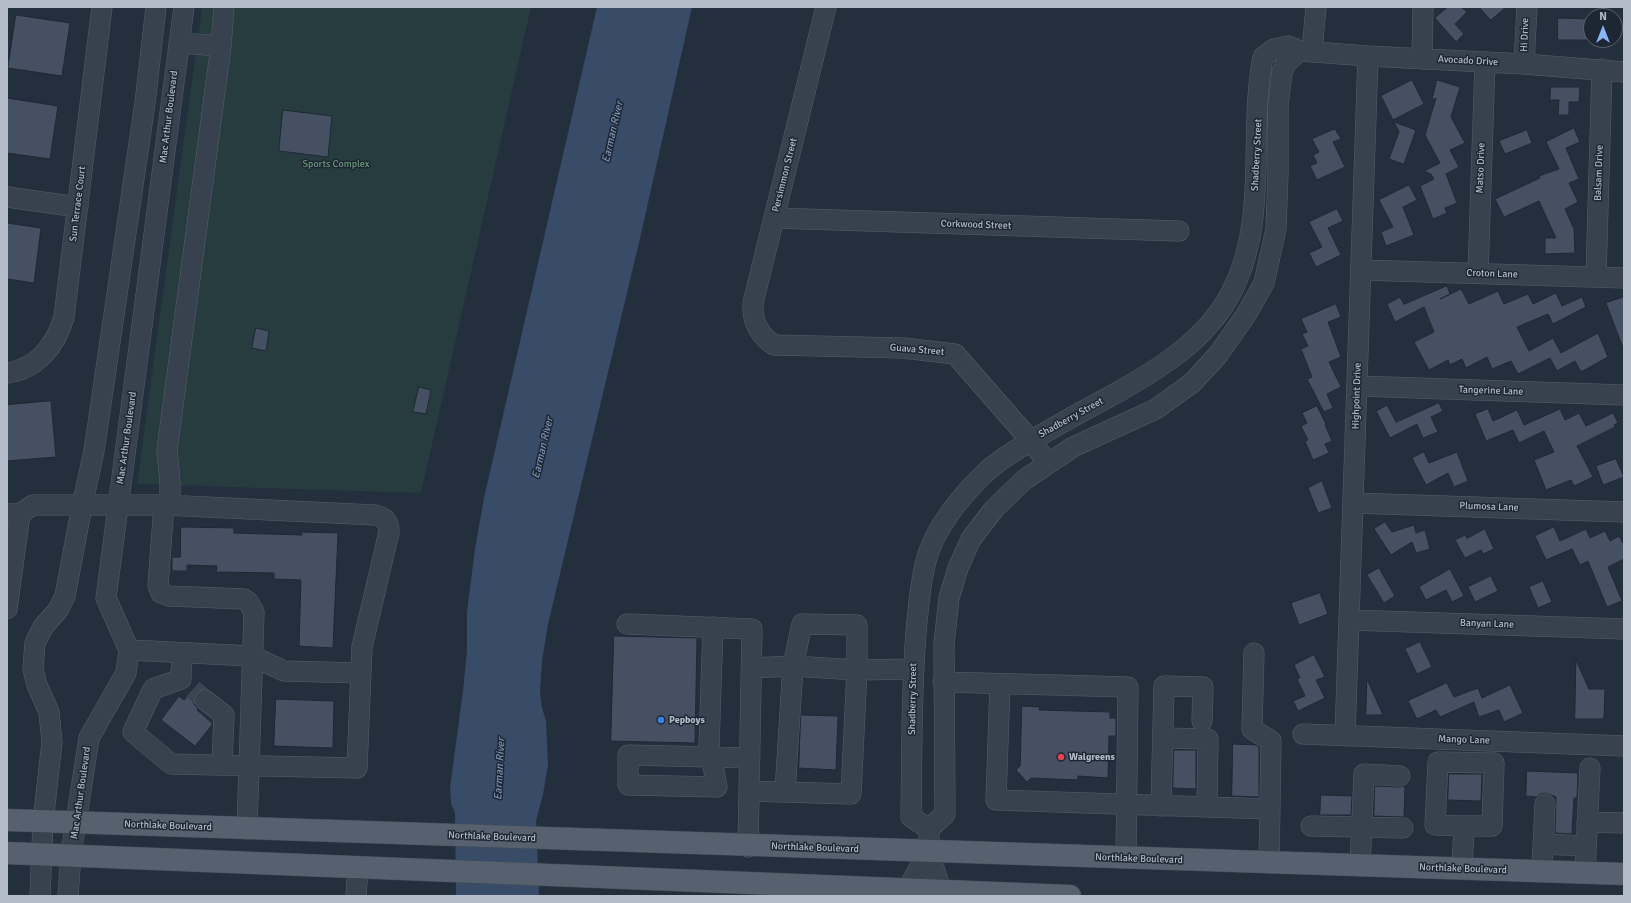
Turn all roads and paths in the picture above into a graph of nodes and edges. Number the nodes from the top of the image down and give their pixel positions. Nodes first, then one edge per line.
1 (102, 7) edge
2 (156, 7) edge
3 (184, 7) edge
4 (224, 7) edge
5 (826, 7) edge
6 (1316, 7) edge
7 (1423, 7) edge
8 (1527, 7) edge
9 (179, 43) junction
10 (221, 46) junction
11 (1306, 51) junction
12 (1368, 56) junction
13 (1422, 59) junction
14 (1485, 62) junction
15 (1524, 64) junction
16 (1602, 69) junction
17 (1624, 72) edge
18 (7, 198) edge
19 (78, 207) junction
20 (774, 218) junction
21 (1179, 232) dead end
22 (1361, 270) junction
23 (1478, 273) junction
24 (1596, 277) junction
25 (1624, 278) edge
26 (766, 339) joint
27 (7, 373) edge
28 (1357, 386) junction
29 (1624, 395) edge
30 (1031, 441) junction
31 (1048, 464) junction
32 (1353, 503) junction
33 (118, 504) junction
34 (167, 505) junction
35 (82, 506) junction
36 (1624, 512) edge
37 (14, 514) edge
38 (7, 609) edge
39 (1349, 620) junction
40 (627, 624) dead end
41 (713, 627) junction
42 (1624, 629) edge
43 (129, 650) junction
44 (182, 653) junction
45 (1254, 653) dead end
46 (252, 656) junction
47 (793, 666) junction
48 (752, 668) junction
49 (913, 669) junction
50 (857, 670) junction
51 (361, 673) junction
52 (943, 682) junction
53 (1000, 684) junction
54 (193, 689) junction
55 (1202, 721) dead end
56 (1303, 734) dead end
57 (1345, 736) junction
58 (1163, 738) junction
59 (1624, 746) edge
60 (750, 758) junction
61 (222, 765) junction
62 (249, 766) junction
63 (1590, 768) dead end
64 (1400, 776) dead end
65 (749, 791) junction
66 (785, 792) junction
67 (1545, 804) dead end
68 (1126, 805) junction
69 (1161, 806) junction
70 (1207, 807) junction
71 (1270, 809) junction
72 (7, 820) edge
73 (43, 822) junction
74 (1587, 822) junction
75 (77, 823) junction
76 (1624, 823) edge
77 (1311, 826) dead end
78 (1464, 826) dead end
79 (1362, 827) junction
80 (1403, 828) dead end
81 (247, 829) junction
82 (929, 829) junction
83 (1543, 844) junction
84 (748, 846) junction
85 (1586, 846) junction
86 (929, 852) junction
87 (7, 853) edge
88 (41, 854) junction
89 (71, 854) junction
90 (1126, 858) junction
91 (1269, 863) junction
92 (1360, 866) junction
93 (358, 867) junction
94 (1462, 869) junction
95 (1542, 871) junction
96 (1585, 873) junction
97 (1624, 874) edge
98 (744, 889) edge
99 (907, 892) edge
100 (941, 894) edge
101 (40, 896) edge
102 (68, 896) edge
103 (356, 896) edge
104 (1070, 896) edge

1 - 19 street, Sun Terrace Court
2 - 35 street
3 - 9 street, Mac Arthur Boulevard
4 - 10 street
5 - 20 street, Persimmon Street
6 - 11 street
7 - 13 street
8 - 15 street, Hi Drive
9 - 10 street
9 - 33 street, Mac Arthur Boulevard
10 - 34 street
11 - 12 street, Avocado Drive
11 - 30 street, Shadberry Street
11 - 31 street, Shadberry Street
12 - 13 street, Avocado Drive
12 - 22 street, Highpoint Drive
13 - 14 street, Avocado Drive
14 - 15 street, Avocado Drive
14 - 23 street, Matso Drive
15 - 16 street, Avocado Drive
16 - 17 street, Avocado Drive
16 - 24 street, Balsam Drive
18 - 19 street
19 - 27 street, Sun Terrace Court
20 - 21 street, Corkwood Street
20 - 26 street, Persimmon Street
22 - 23 street, Croton Lane
22 - 28 street, Highpoint Drive
23 - 24 street, Croton Lane
24 - 25 street, Croton Lane
26 - 30 street, Guava Street
28 - 29 street, Tangerine Lane
28 - 32 street, Highpoint Drive
30 - 31 street, Guava Street
30 - 49 street, Shadberry Street
31 - 52 street, Shadberry Street
32 - 36 street, Plumosa Lane
32 - 39 street, Highpoint Drive
33 - 34 street
33 - 35 street
33 - 43 street, Mac Arthur Boulevard
34 - 46 street
34 - 51 street
35 - 37 street
35 - 73 street
37 - 38 street
39 - 42 street, Banyan Lane
39 - 57 street, Highpoint Drive
40 - 41 street
41 - 48 street
41 - 60 street
43 - 44 street
43 - 75 street, Mac Arthur Boulevard
44 - 46 street
44 - 54 street
45 - 71 street
46 - 51 street
46 - 62 street
47 - 48 street
47 - 50 street
47 - 50 street
47 - 66 street
48 - 60 street
49 - 50 street
49 - 82 street, Shadberry Street
50 - 66 street
51 - 62 street
52 - 53 street
52 - 82 street, Shadberry Street
53 - 68 street
53 - 68 street
54 - 61 street
54 - 61 street
55 - 58 street
56 - 57 street, Mango Lane
57 - 59 street, Mango Lane
58 - 69 street
58 - 70 street
60 - 65 street
61 - 62 street
62 - 81 street
63 - 74 street
64 - 79 street
65 - 66 street
65 - 84 street
67 - 83 street
68 - 69 street
68 - 90 street
69 - 70 street
70 - 71 street
71 - 91 street
72 - 73 main road, Northlake Boulevard
73 - 75 main road, Northlake Boulevard
73 - 88 street
74 - 76 street
74 - 85 street
75 - 81 main road, Northlake Boulevard
75 - 89 street, Mac Arthur Boulevard
77 - 79 street
78 - 94 street
79 - 80 street
79 - 92 street
81 - 84 main road, Northlake Boulevard
82 - 86 street
83 - 85 street
83 - 95 street
84 - 86 main road, Northlake Boulevard
85 - 96 street
86 - 90 main road, Northlake Boulevard
86 - 99 street
86 - 100 street
87 - 88 main road
88 - 89 main road
88 - 101 street
89 - 93 main road
89 - 102 street, Mac Arthur Boulevard
90 - 91 main road, Northlake Boulevard
91 - 92 main road, Northlake Boulevard
92 - 94 main road, Northlake Boulevard
93 - 98 main road
93 - 103 street
94 - 95 main road, Northlake Boulevard
95 - 96 main road, Northlake Boulevard
96 - 97 main road, Northlake Boulevard
98 - 99 main road
99 - 100 main road
100 - 104 main road

